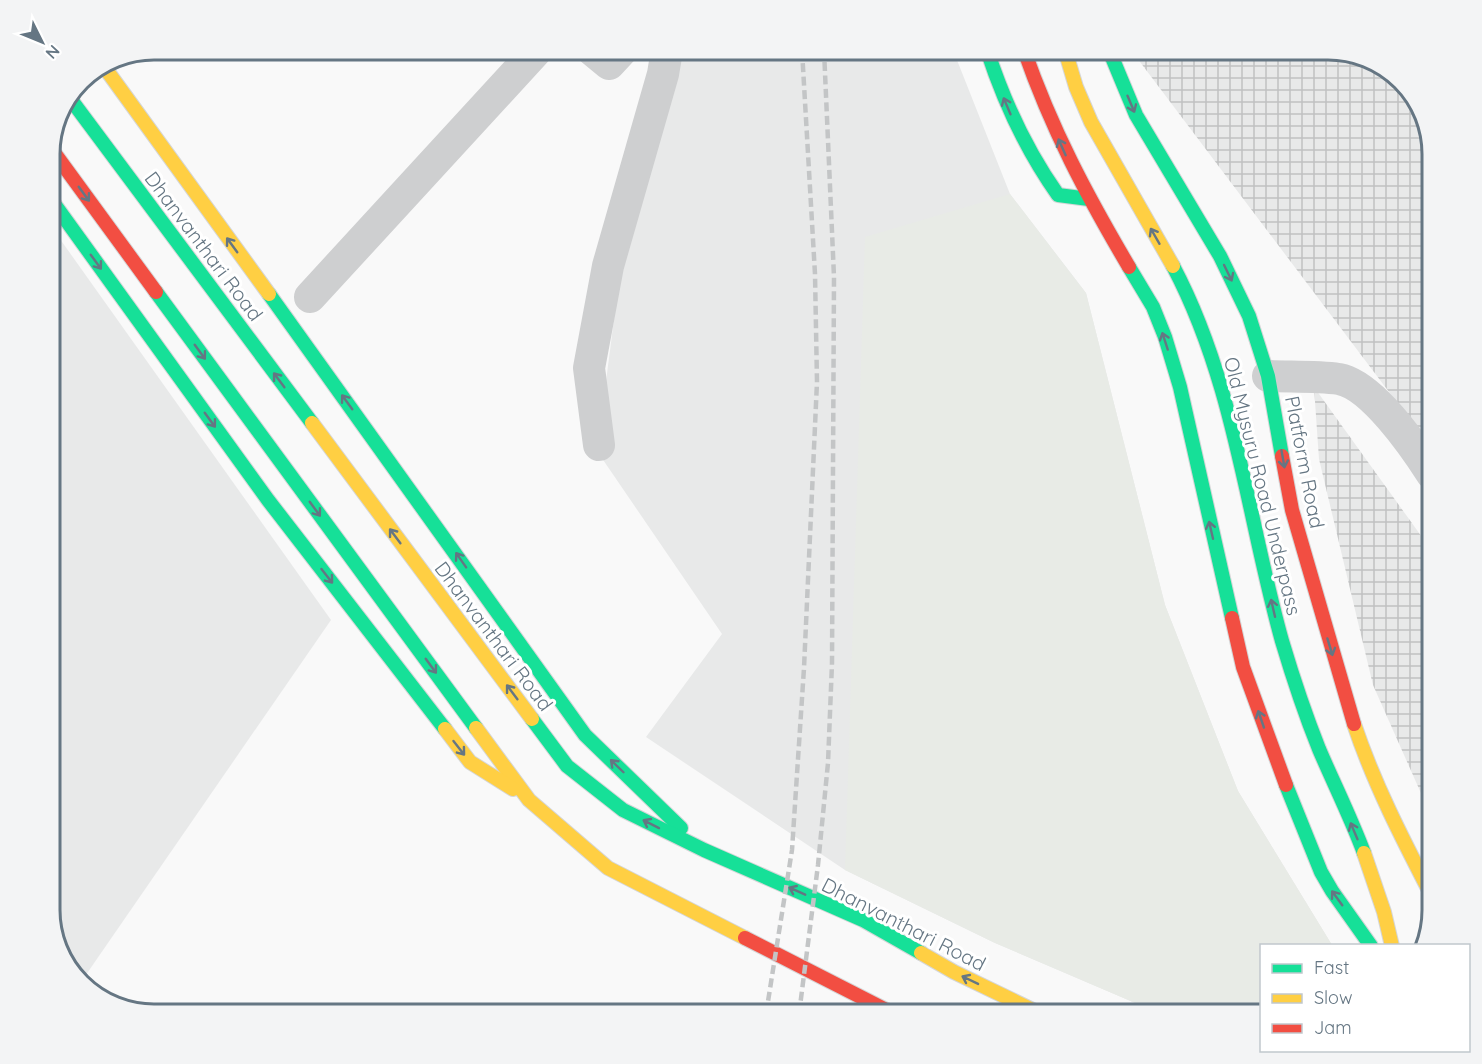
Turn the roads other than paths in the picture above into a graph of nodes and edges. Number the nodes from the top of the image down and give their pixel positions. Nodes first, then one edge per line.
1 (528, 60) edge
2 (991, 60) edge
3 (1028, 60) edge
4 (1068, 60) edge
5 (1113, 60) edge
6 (665, 62) edge
7 (108, 72) edge
8 (75, 105) edge
9 (60, 161) edge
10 (1089, 199) junction
11 (60, 212) edge
12 (310, 297) dead end
13 (1269, 376) junction
14 (599, 445) dead end
15 (1422, 458) edge
16 (529, 800) junction
17 (704, 850) junction
18 (1422, 876) edge
19 (1370, 944) edge
20 (1392, 944) edge
21 (874, 1004) edge
22 (1020, 1004) edge

1 - 12 street
10 -> 2 main road
10 -> 3 main road
20 -> 4 main road, Old Mysuru Road Underpass
5 -> 13 main road, Platform Road
6 - 14 street
17 -> 7 main road
17 -> 8 main road, Dhanvanthari Road
9 -> 16 main road
19 -> 10 main road
11 -> 16 main road
13 - 15 street
13 -> 18 main road, Platform Road
16 - 21 main road
22 -> 17 main road, Dhanvanthari Road

